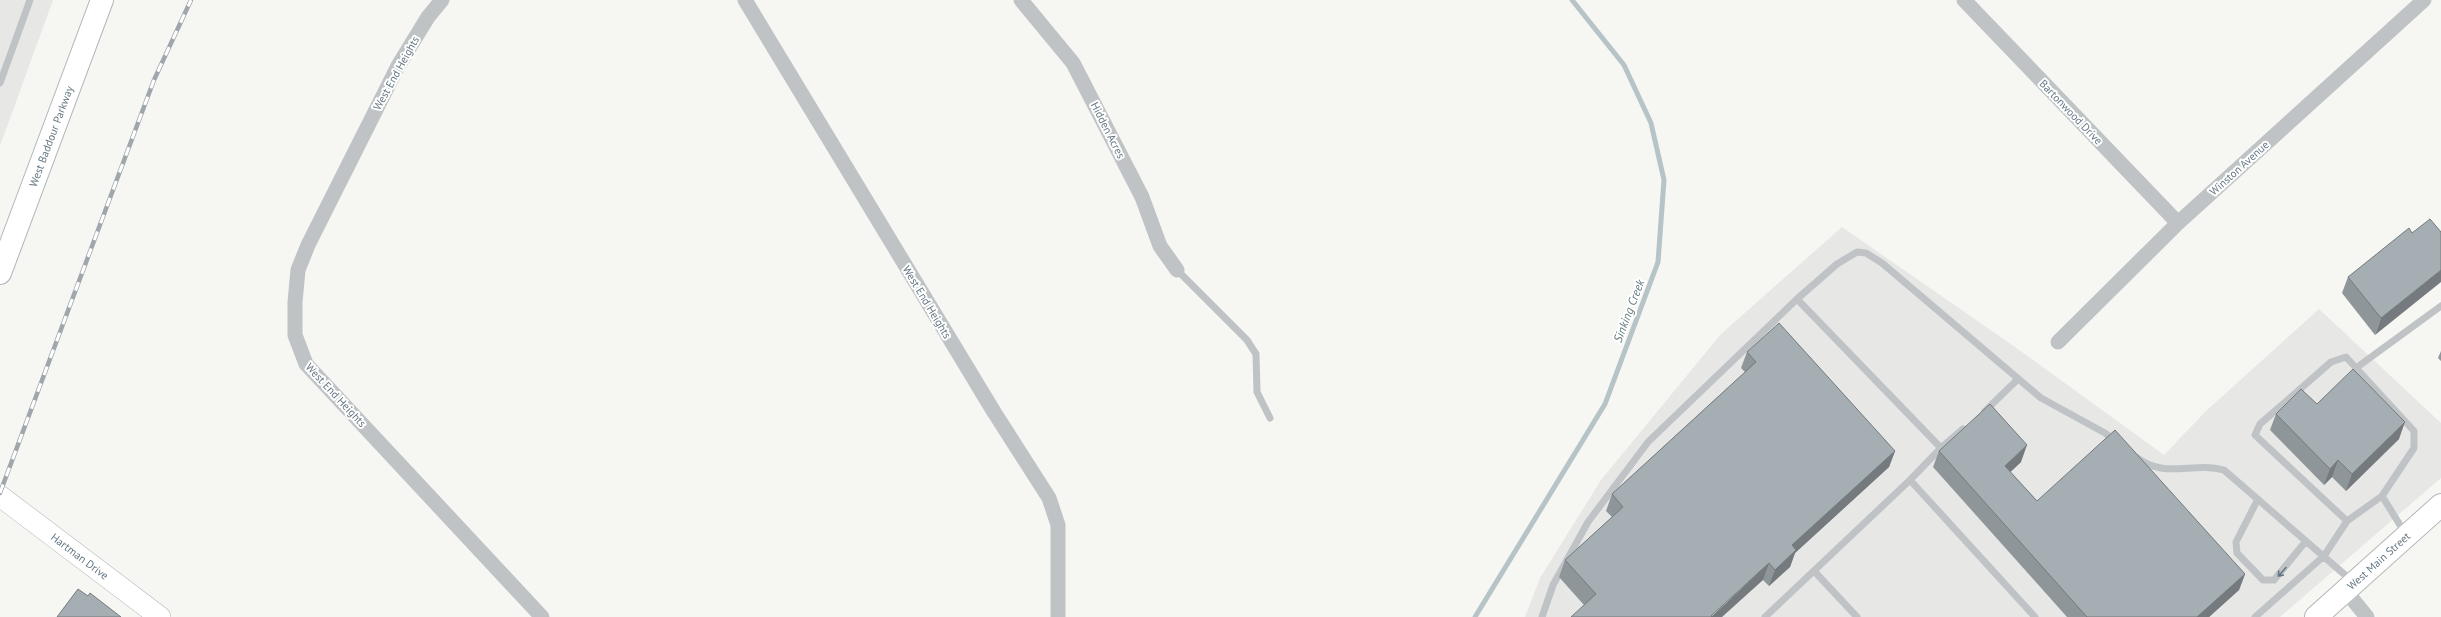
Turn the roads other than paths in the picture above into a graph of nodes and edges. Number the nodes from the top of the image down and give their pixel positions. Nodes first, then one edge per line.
1 (30, 0) edge
2 (102, 0) edge
3 (442, 0) edge
4 (745, 0) edge
5 (1021, 0) edge
6 (1964, 0) edge
7 (2424, 0) edge
8 (0, 83) edge
9 (2178, 223) junction
10 (1177, 270) joint
11 (0, 273) edge
12 (1797, 299) junction
13 (2441, 306) edge
14 (2058, 342) dead end
15 (2356, 368) junction
16 (2018, 379) junction
17 (1979, 417) edge
18 (1270, 418) dead end
19 (1968, 426) edge
20 (1942, 448) junction
21 (1910, 480) junction
22 (0, 496) edge
23 (2382, 496) junction
24 (2258, 499) junction
25 (2441, 505) edge
26 (2347, 521) junction
27 (2406, 535) junction
28 (2306, 541) junction
29 (2324, 556) junction
30 (1814, 572) junction
31 (2349, 586) junction
32 (2031, 616) edge
33 (160, 617) edge
34 (542, 617) edge
35 (1058, 617) edge
36 (1542, 617) edge
37 (1765, 617) edge
38 (1857, 617) edge
39 (2254, 617) edge
40 (2316, 617) edge
41 (2367, 617) edge

1 - 8 lane
2 - 11 main road, West Baddour Parkway
3 - 34 street, West End Heights
4 - 35 street, West End Heights
5 - 10 street, Hidden Acres
6 - 9 street, Bartonwood Drive
7 - 9 street, Winston Avenue
9 - 14 street, Winston Avenue
10 - 18 lane
12 - 16 lane
12 - 20 lane
12 - 36 lane
13 - 15 lane
15 - 23 lane
15 - 26 lane
16 - 17 lane
16 - 24 lane
19 - 20 lane
20 - 21 lane
21 - 30 lane
21 - 32 lane
22 - 33 main road, Hartman Drive
23 - 26 lane
23 - 27 lane
24 - 28 lane
28 -> 24 lane
25 - 27 main road, West Main Street
26 - 29 lane
27 - 31 main road, West Main Street
28 - 29 lane
29 - 31 lane
29 - 39 lane
30 - 37 lane
30 - 38 lane
31 - 40 main road, West Main Street
31 - 41 street

